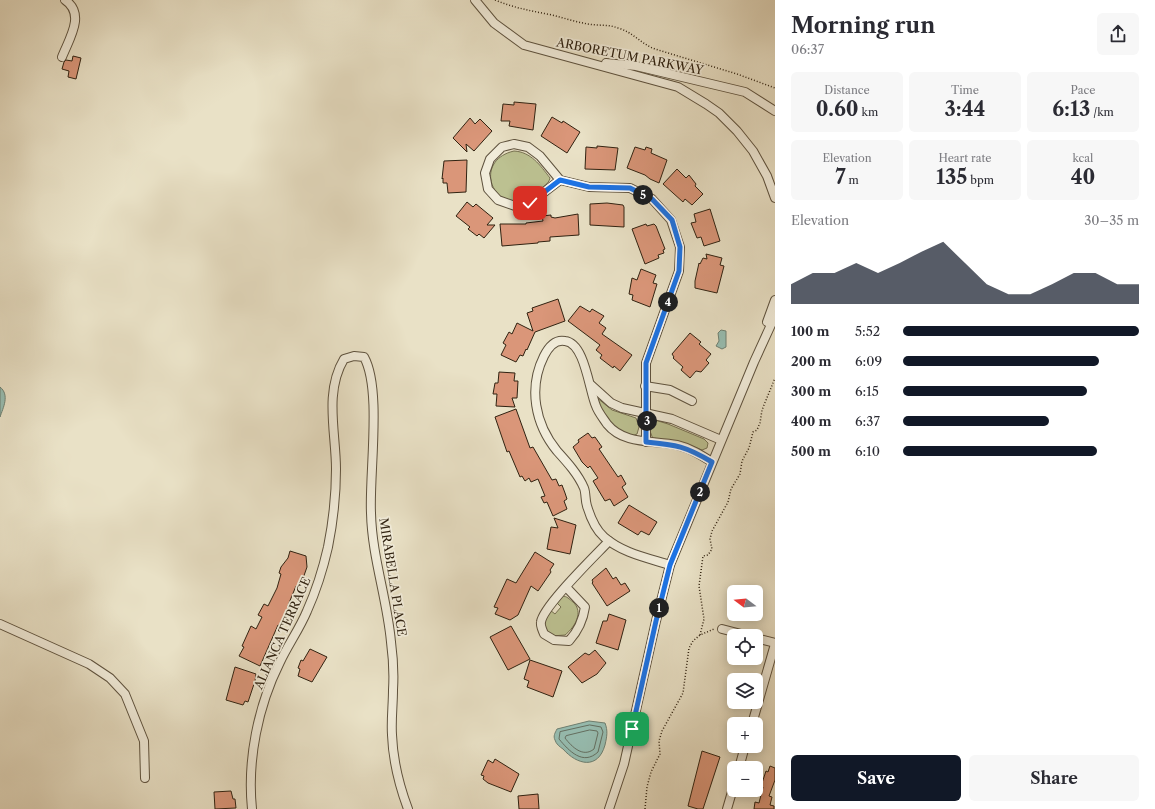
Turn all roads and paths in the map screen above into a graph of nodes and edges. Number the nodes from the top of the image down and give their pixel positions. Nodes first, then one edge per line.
1 (65, 0) edge
2 (475, 0) edge
3 (495, 0) edge
4 (546, 52) junction
5 (62, 57) dead end
6 (775, 88) edge
7 (775, 111) edge
8 (560, 180) junction
9 (775, 198) edge
10 (775, 300) edge
11 (775, 316) edge
12 (354, 356) joint
13 (754, 362) junction
14 (775, 378) edge
15 (591, 385) junction
16 (645, 386) junction
17 (692, 401) dead end
18 (647, 413) junction
19 (721, 440) junction
20 (646, 442) junction
21 (712, 462) junction
22 (609, 541) junction
23 (670, 565) junction
24 (566, 587) junction
25 (0, 624) edge
26 (722, 629) joint
27 (727, 630) edge
28 (700, 635) junction
29 (763, 640) edge
30 (775, 643) edge
31 (754, 717) edge
32 (145, 778) dead end
33 (730, 797) edge
34 (252, 809) edge
35 (408, 809) edge
36 (609, 809) edge
37 (645, 809) edge
38 (727, 809) edge

1 - 5 street
2 - 4 street, ARBORETUM PARKWAY
3 - 6 path
4 - 7 street, ARBORETUM PARKWAY
4 - 9 street, ARBORETUM PARKWAY
8 - 8 street
8 - 16 street
10 - 13 street
11 - 13 street
12 - 34 street, ALIANCA TERRACE
12 - 35 street, MIRABELLA PLACE
13 - 19 street
14 - 28 path
15 - 18 street
15 - 20 street
15 - 22 street
16 - 17 street
16 - 18 street
18 - 19 street
18 - 20 street
19 - 21 street
20 - 21 street
21 - 23 street
22 - 23 street
22 - 24 street
23 - 36 street
24 - 24 street
25 - 32 street
26 - 27 street
26 - 28 path
28 - 37 path
29 - 30 street
30 - 31 street
33 - 38 street

